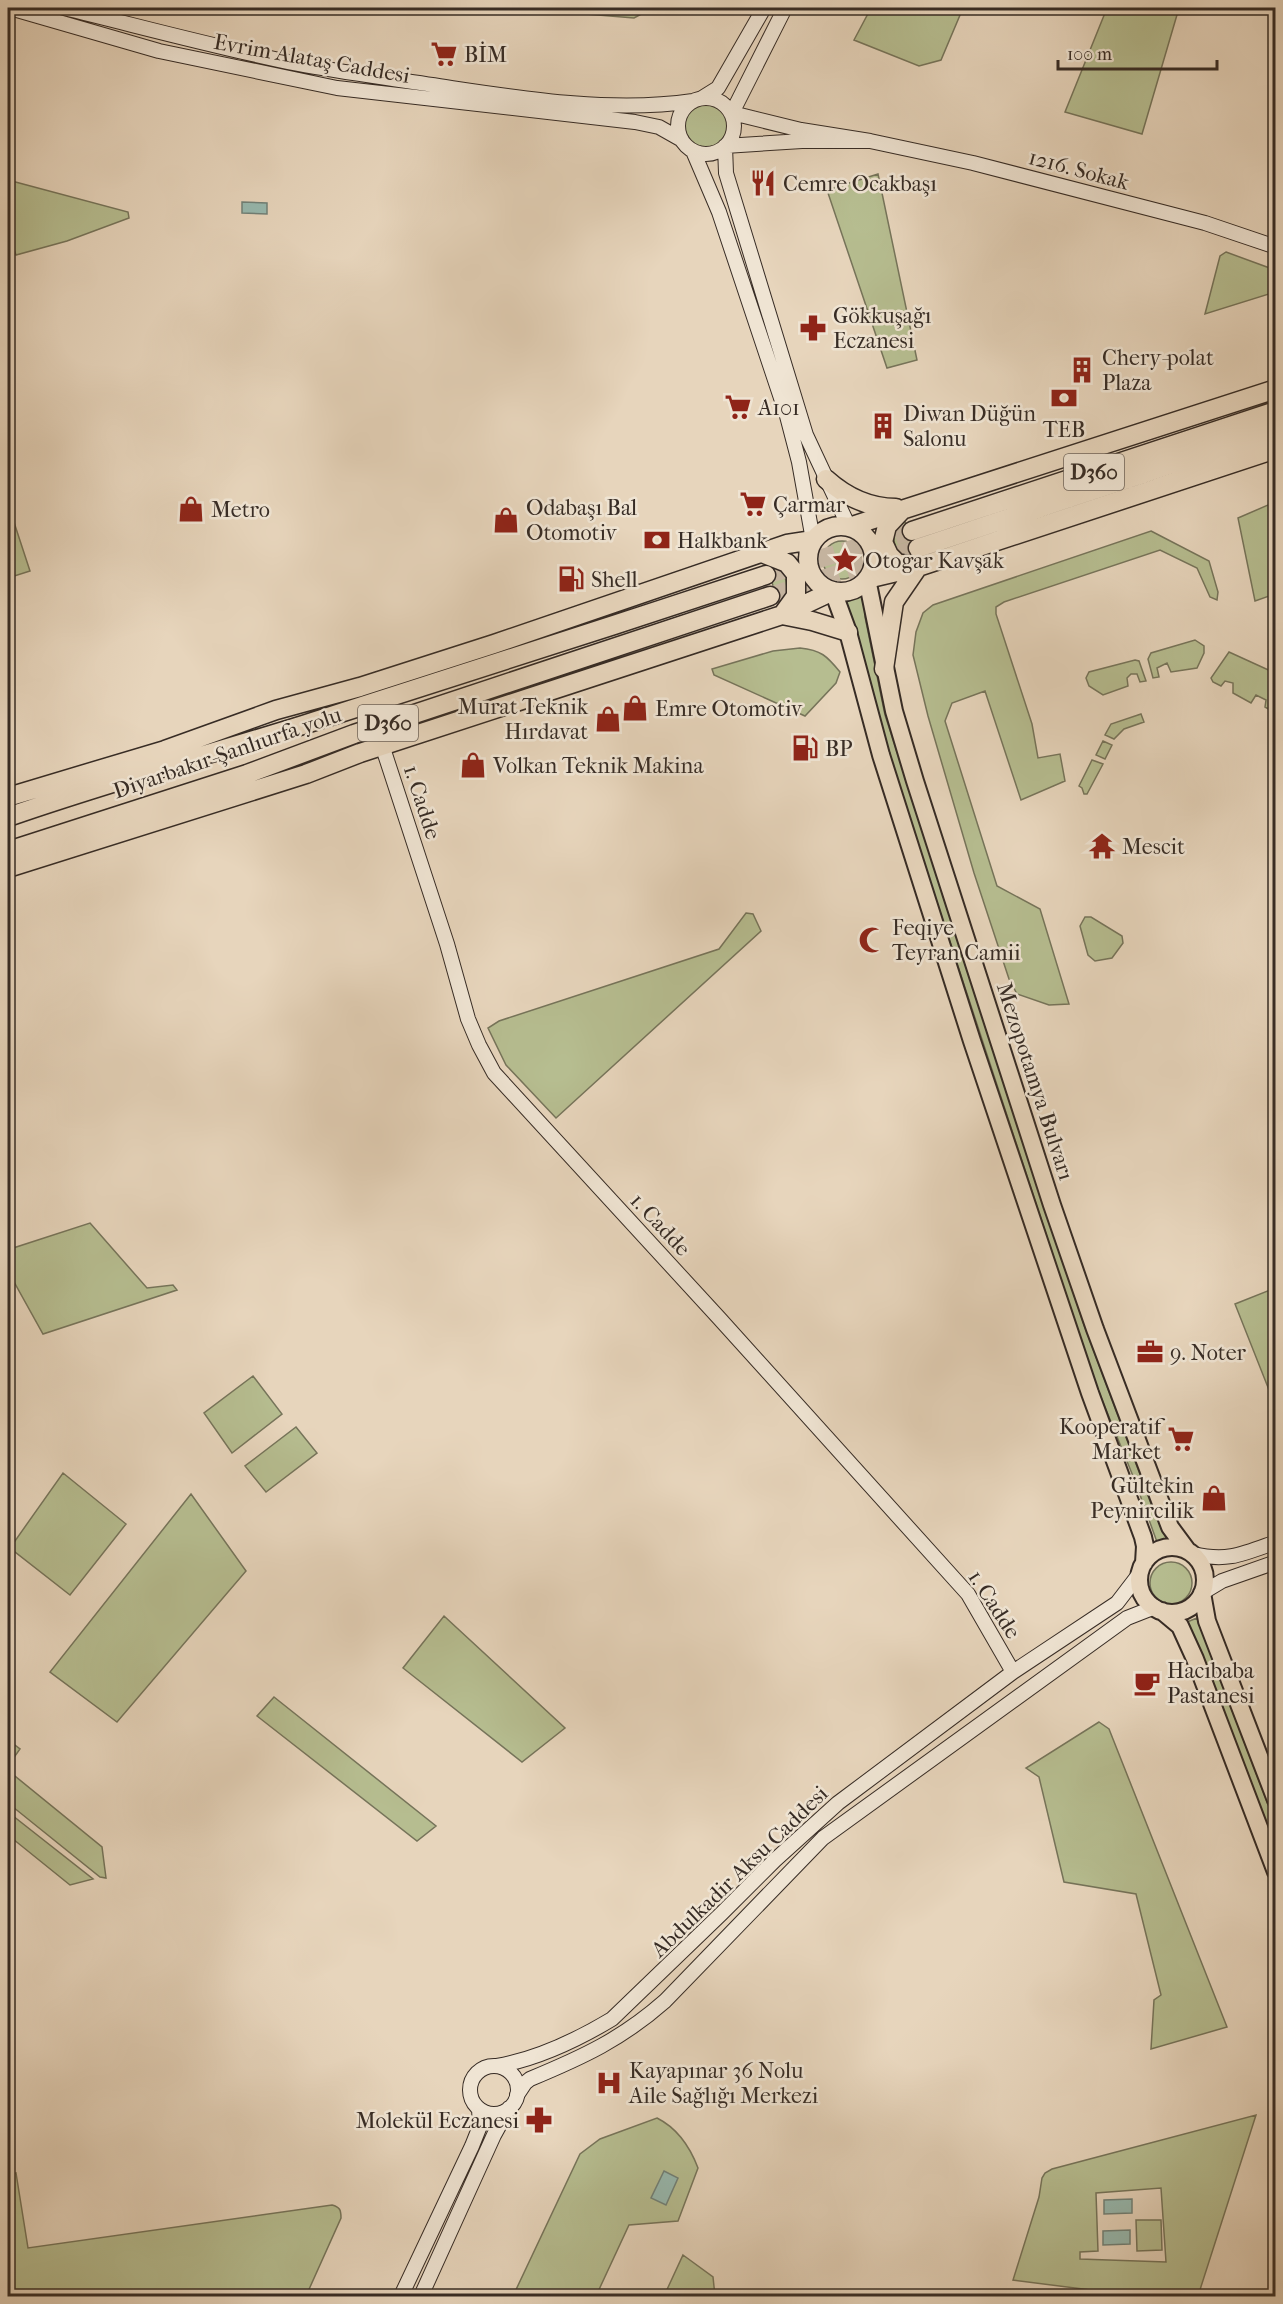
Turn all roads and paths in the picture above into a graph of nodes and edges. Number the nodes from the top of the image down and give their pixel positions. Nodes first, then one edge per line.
1 (10, 8) edge
2 (64, 8) edge
3 (764, 8) edge
4 (785, 8) edge
5 (698, 99) junction
6 (732, 113) junction
7 (682, 140) junction
8 (870, 141) junction
9 (725, 146) junction
10 (693, 151) junction
11 (1275, 247) edge
12 (1275, 389) edge
13 (1275, 411) edge
14 (1275, 430) edge
15 (1275, 449) edge
16 (826, 479) junction
17 (903, 508) junction
18 (849, 527) junction
19 (912, 531) tunnel mouth
20 (813, 540) junction
21 (918, 548) tunnel mouth
22 (762, 553) junction
23 (918, 567) junction
24 (766, 575) tunnel mouth
25 (867, 579) junction
26 (832, 591) junction
27 (770, 596) tunnel mouth
28 (782, 615) junction
29 (848, 632) junction
30 (884, 669) junction
31 (380, 701) junction
32 (217, 732) junction
33 (382, 745) junction
34 (199, 789) junction
35 (12, 797) edge
36 (8, 817) edge
37 (86, 842) junction
38 (8, 850) edge
39 (8, 868) edge
40 (1275, 1542) edge
41 (1190, 1552) junction
42 (1275, 1562) edge
43 (1142, 1568) junction
44 (1202, 1593) junction
45 (1159, 1609) junction
46 (1013, 1672) junction
47 (1275, 1800) edge
48 (1275, 1872) edge
49 (497, 2066) junction
50 (518, 2095) junction
51 (509, 2108) junction
52 (479, 2109) junction
53 (401, 2296) edge
54 (421, 2296) edge

1 - 7 main road, Evrim Alataş Caddesi
2 - 5 main road, Evrim Alataş Caddesi
3 - 5 main road
4 - 6 main road
5 - 6 main road
5 - 7 main road
6 - 8 main road
6 - 9 main road
7 - 10 main road
8 - 9 main road
8 - 11 main road, 1216. Sokak
9 - 10 main road
9 - 16 main road
10 - 20 main road
12 - 17 highway
13 - 19 highway, D360
14 - 21 highway, D360
15 - 23 highway
16 - 17 highway
16 - 18 main road
17 - 18 highway
17 - 23 highway
18 - 20 highway
18 - 25 highway
20 - 22 highway
20 - 26 highway
22 - 28 highway
22 - 32 highway
23 - 25 highway
23 - 30 highway
24 - 31 highway, Diyarbakır-Şanlıurfa yolu / D360
25 - 26 highway
25 - 30 main road, Mezopotamya Bulvarı
26 - 28 highway
26 - 29 main road, Mezopotamya Bulvarı
27 - 34 highway, Diyarbakır-Şanlıurfa yolu / D360
28 - 29 highway
28 - 33 highway
29 - 43 main road, Mezopotamya Bulvarı
30 - 41 main road, Mezopotamya Bulvarı
31 - 32 highway
31 - 36 highway, Diyarbakır-Şanlıurfa yolu / D360
32 - 35 highway
33 - 37 highway
33 - 46 main road, 1. Cadde
34 - 37 highway
34 - 38 highway, Diyarbakır-Şanlıurfa yolu / D360
37 - 39 highway
40 - 41 main road
41 - 43 main road
41 - 44 main road
42 - 44 main road
43 - 45 main road
43 - 46 main road, Abdulkadir Aksu Caddesi
44 - 45 main road
44 - 47 main road
45 - 48 main road
45 - 50 main road, Abdulkadir Aksu Caddesi
46 - 49 main road, Abdulkadir Aksu Caddesi
49 - 50 main road
49 - 52 main road
50 - 51 main road
51 - 52 main road
51 - 54 main road
52 - 53 main road

